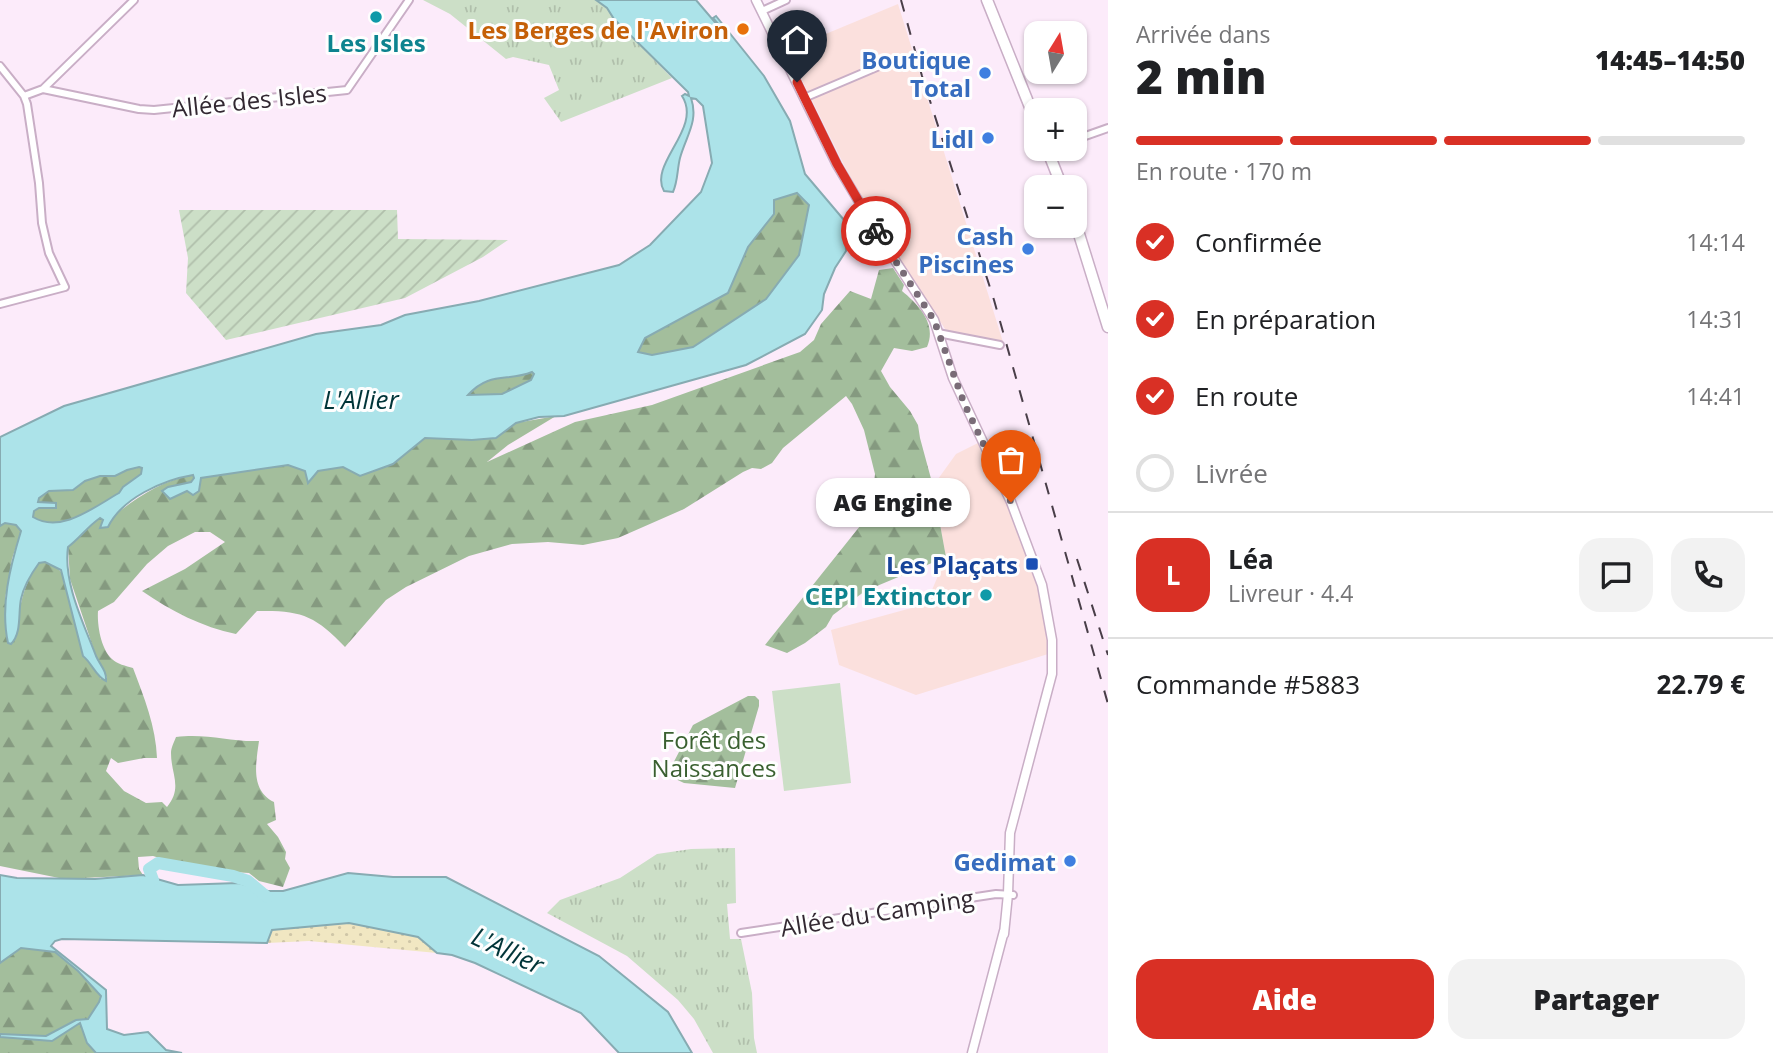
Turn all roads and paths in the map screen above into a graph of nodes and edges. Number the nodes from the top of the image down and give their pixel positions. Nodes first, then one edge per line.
1 (134, 0) edge
2 (409, 0) edge
3 (757, 0) edge
4 (786, 0) edge
5 (987, 0) edge
6 (762, 11) junction
7 (0, 66) edge
8 (877, 67) dead end
9 (43, 89) junction
10 (24, 96) junction
11 (804, 98) junction
12 (1026, 98) edge
13 (1108, 128) edge
14 (1087, 135) edge
15 (1080, 238) edge
16 (0, 304) edge
17 (1108, 327) edge
18 (938, 332) junction
19 (1000, 345) dead end
20 (1011, 895) junction
21 (741, 933) dead end
22 (972, 1053) edge

1 - 9 street
2 - 9 street, Allée des Isles
3 - 6 street
4 - 6 street
5 - 12 main road
6 - 11 street
7 - 10 street
8 - 11 street
9 - 10 street
10 - 16 street
11 - 18 street
13 - 14 street
15 - 17 main road
18 - 19 street
18 - 20 street
20 - 21 street, Allée du Camping
20 - 22 street

